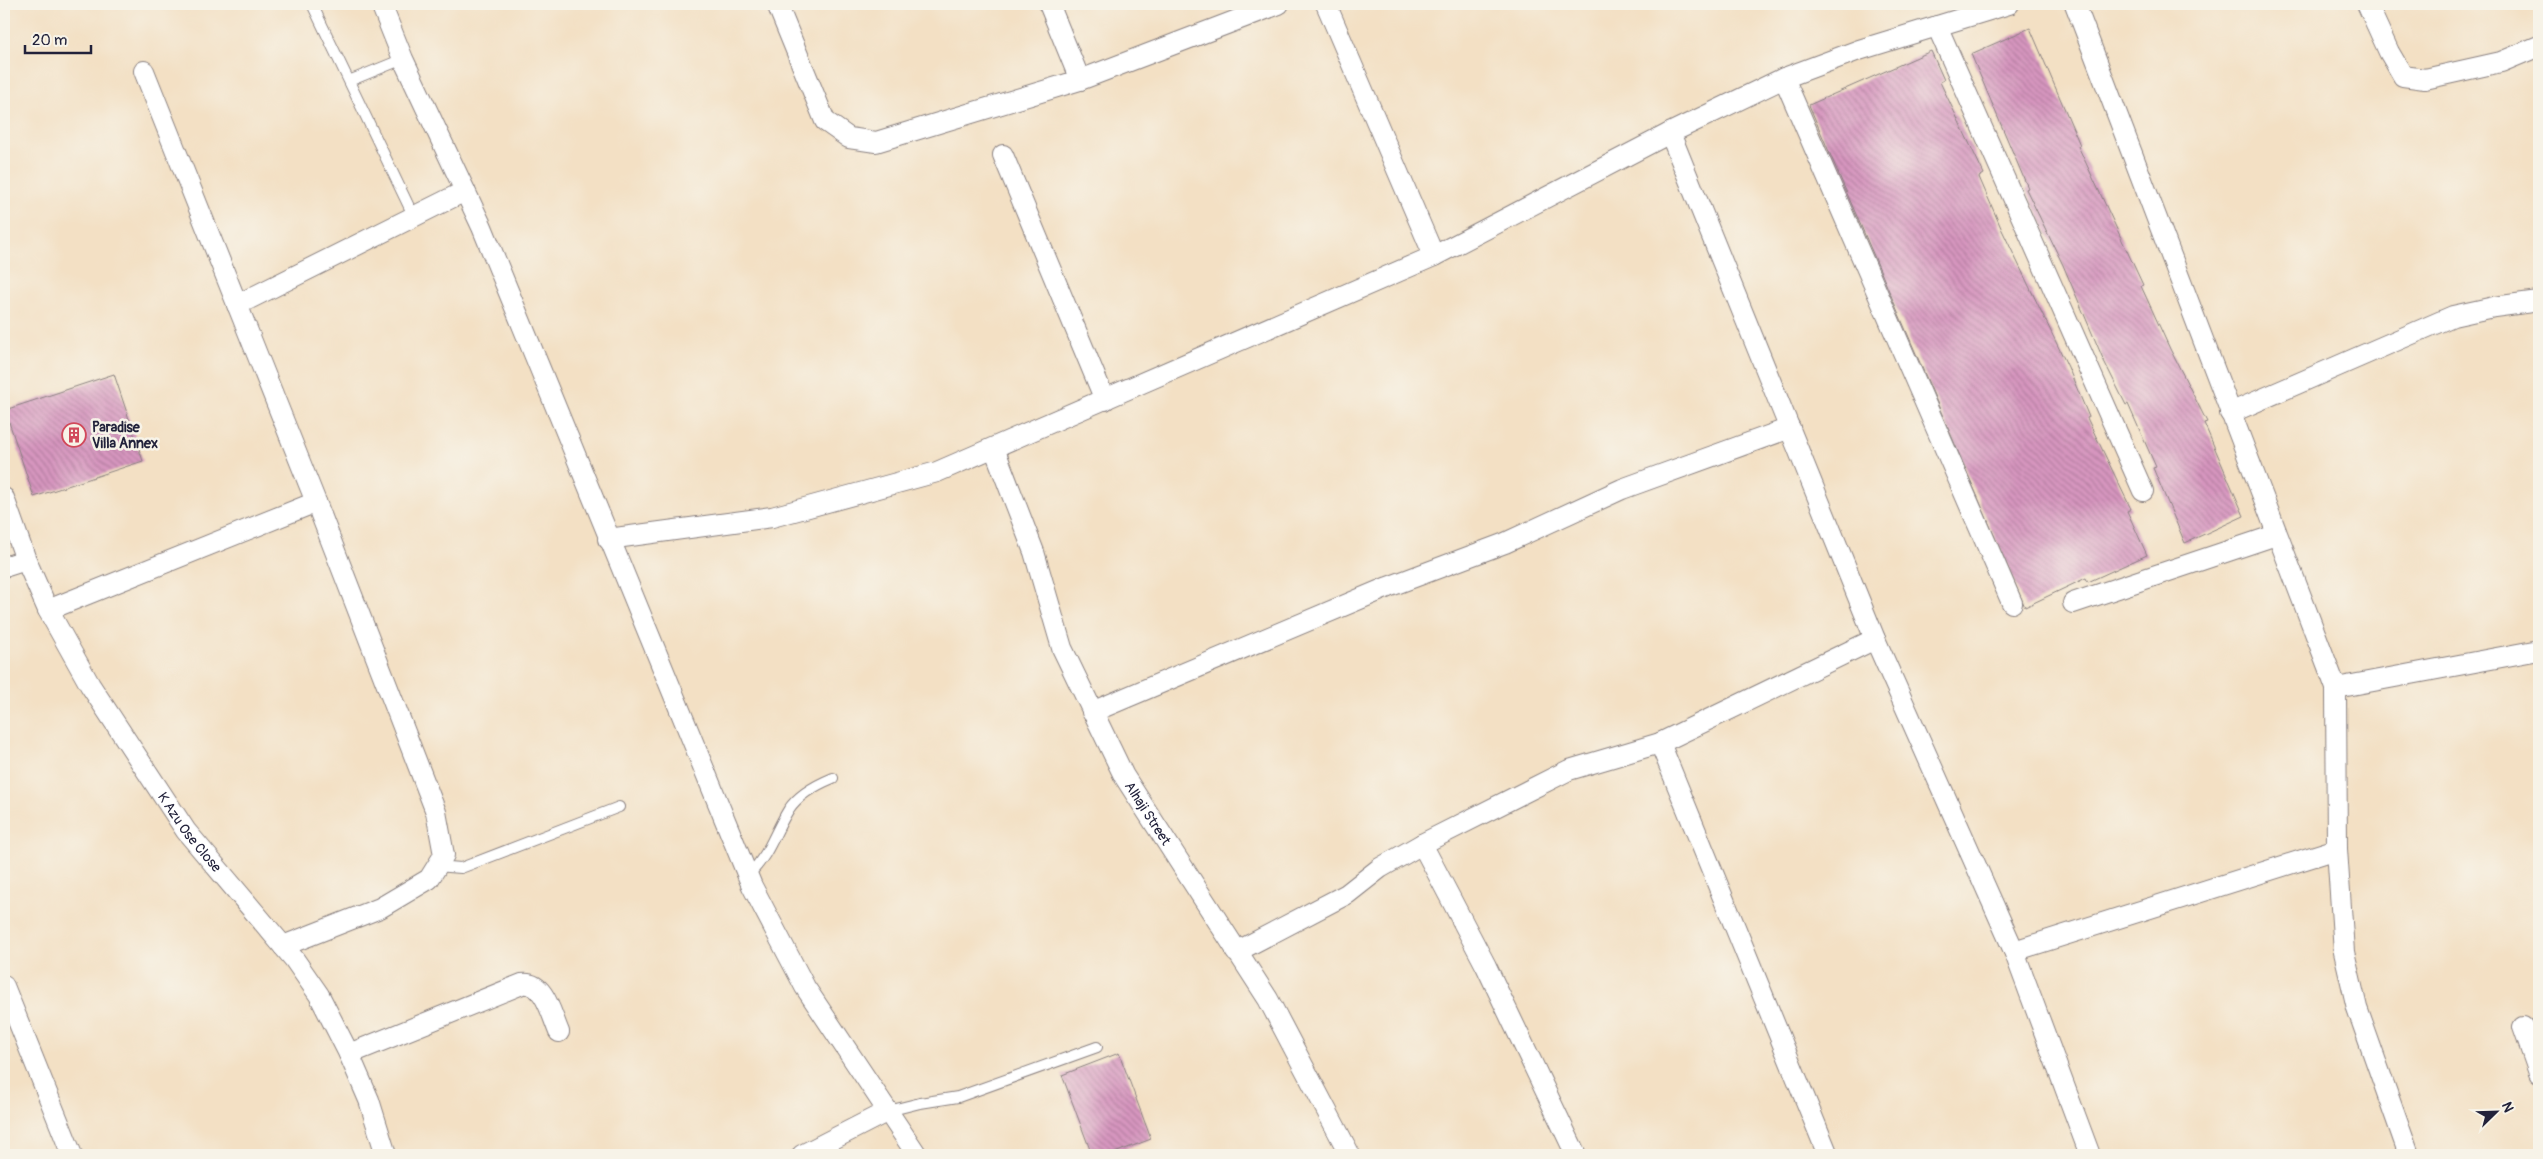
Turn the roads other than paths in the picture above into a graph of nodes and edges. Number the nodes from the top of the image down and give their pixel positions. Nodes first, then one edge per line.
1 (312, 4) edge
2 (381, 4) edge
3 (777, 4) edge
4 (1049, 4) edge
5 (1279, 4) edge
6 (1326, 4) edge
7 (2009, 4) edge
8 (2074, 4) edge
9 (2367, 4) edge
10 (1937, 26) junction
11 (2539, 46) edge
12 (403, 59) junction
13 (144, 70) dead end
14 (1784, 78) junction
15 (1080, 80) junction
16 (349, 81) junction
17 (1670, 133) junction
18 (1002, 155) dead end
19 (465, 191) junction
20 (414, 218) junction
21 (1434, 256) junction
22 (2539, 301) edge
23 (236, 305) junction
24 (1105, 400) junction
25 (2230, 413) junction
26 (1790, 428) junction
27 (994, 448) junction
28 (2142, 491) dead end
29 (4, 498) edge
30 (316, 502) junction
31 (2276, 535) junction
32 (608, 538) junction
33 (26, 560) junction
34 (4, 567) edge
35 (2012, 603) dead end
36 (2073, 603) dead end
37 (48, 610) junction
38 (1876, 639) junction
39 (2539, 650) edge
40 (2336, 688) junction
41 (1092, 712) junction
42 (1660, 743) junction
43 (833, 778) dead end
44 (619, 807) dead end
45 (1422, 844) junction
46 (2337, 849) junction
47 (437, 866) junction
48 (748, 876) junction
49 (283, 946) junction
50 (2014, 951) junction
51 (1236, 952) junction
52 (4, 986) edge
53 (2524, 1027) dead end
54 (559, 1032) dead end
55 (1097, 1046) dead end
56 (349, 1054) junction
57 (2539, 1073) edge
58 (888, 1111) junction
59 (72, 1155) edge
60 (386, 1155) edge
61 (802, 1155) edge
62 (917, 1155) edge
63 (1350, 1155) edge
64 (1576, 1155) edge
65 (1828, 1155) edge
66 (2090, 1155) edge
67 (2409, 1155) edge

1 - 16 lane
2 - 12 street
3 - 15 street
4 - 15 street
5 - 15 street
6 - 21 street
7 - 10 street
8 - 25 street
9 - 11 street
10 - 14 street
10 - 28 street
12 - 16 lane
12 - 19 street
13 - 23 street
14 - 17 street
14 - 35 street
16 - 20 lane
17 - 21 street
17 - 26 street
18 - 24 street
19 - 20 street
19 - 32 street
20 - 23 street
21 - 24 street
22 - 25 street
23 - 30 street
24 - 27 street
25 - 31 street
26 - 38 street
26 - 41 street
27 - 32 street
27 - 41 street, Alhaji Street
29 - 33 street, K Azu Ose Close
30 - 37 street
30 - 47 street
31 - 36 street
31 - 40 street
32 - 48 street
33 - 34 street
33 - 37 street, K Azu Ose Close
37 - 49 street, K Azu Ose Close
38 - 42 street
38 - 50 street
39 - 40 street
40 - 46 street
41 - 51 street, Alhaji Street
42 - 45 street
42 - 65 street
43 - 48 lane
44 - 47 lane
45 - 51 street
45 - 64 street
46 - 50 street
46 - 67 street
47 - 49 street
48 - 58 street
49 - 56 street, K Azu Ose Close
50 - 66 street
51 - 63 street, Alhaji Street
52 - 59 street
53 - 57 street
54 - 56 street
55 - 58 lane
56 - 60 street, K Azu Ose Close
58 - 61 street
58 - 62 street

